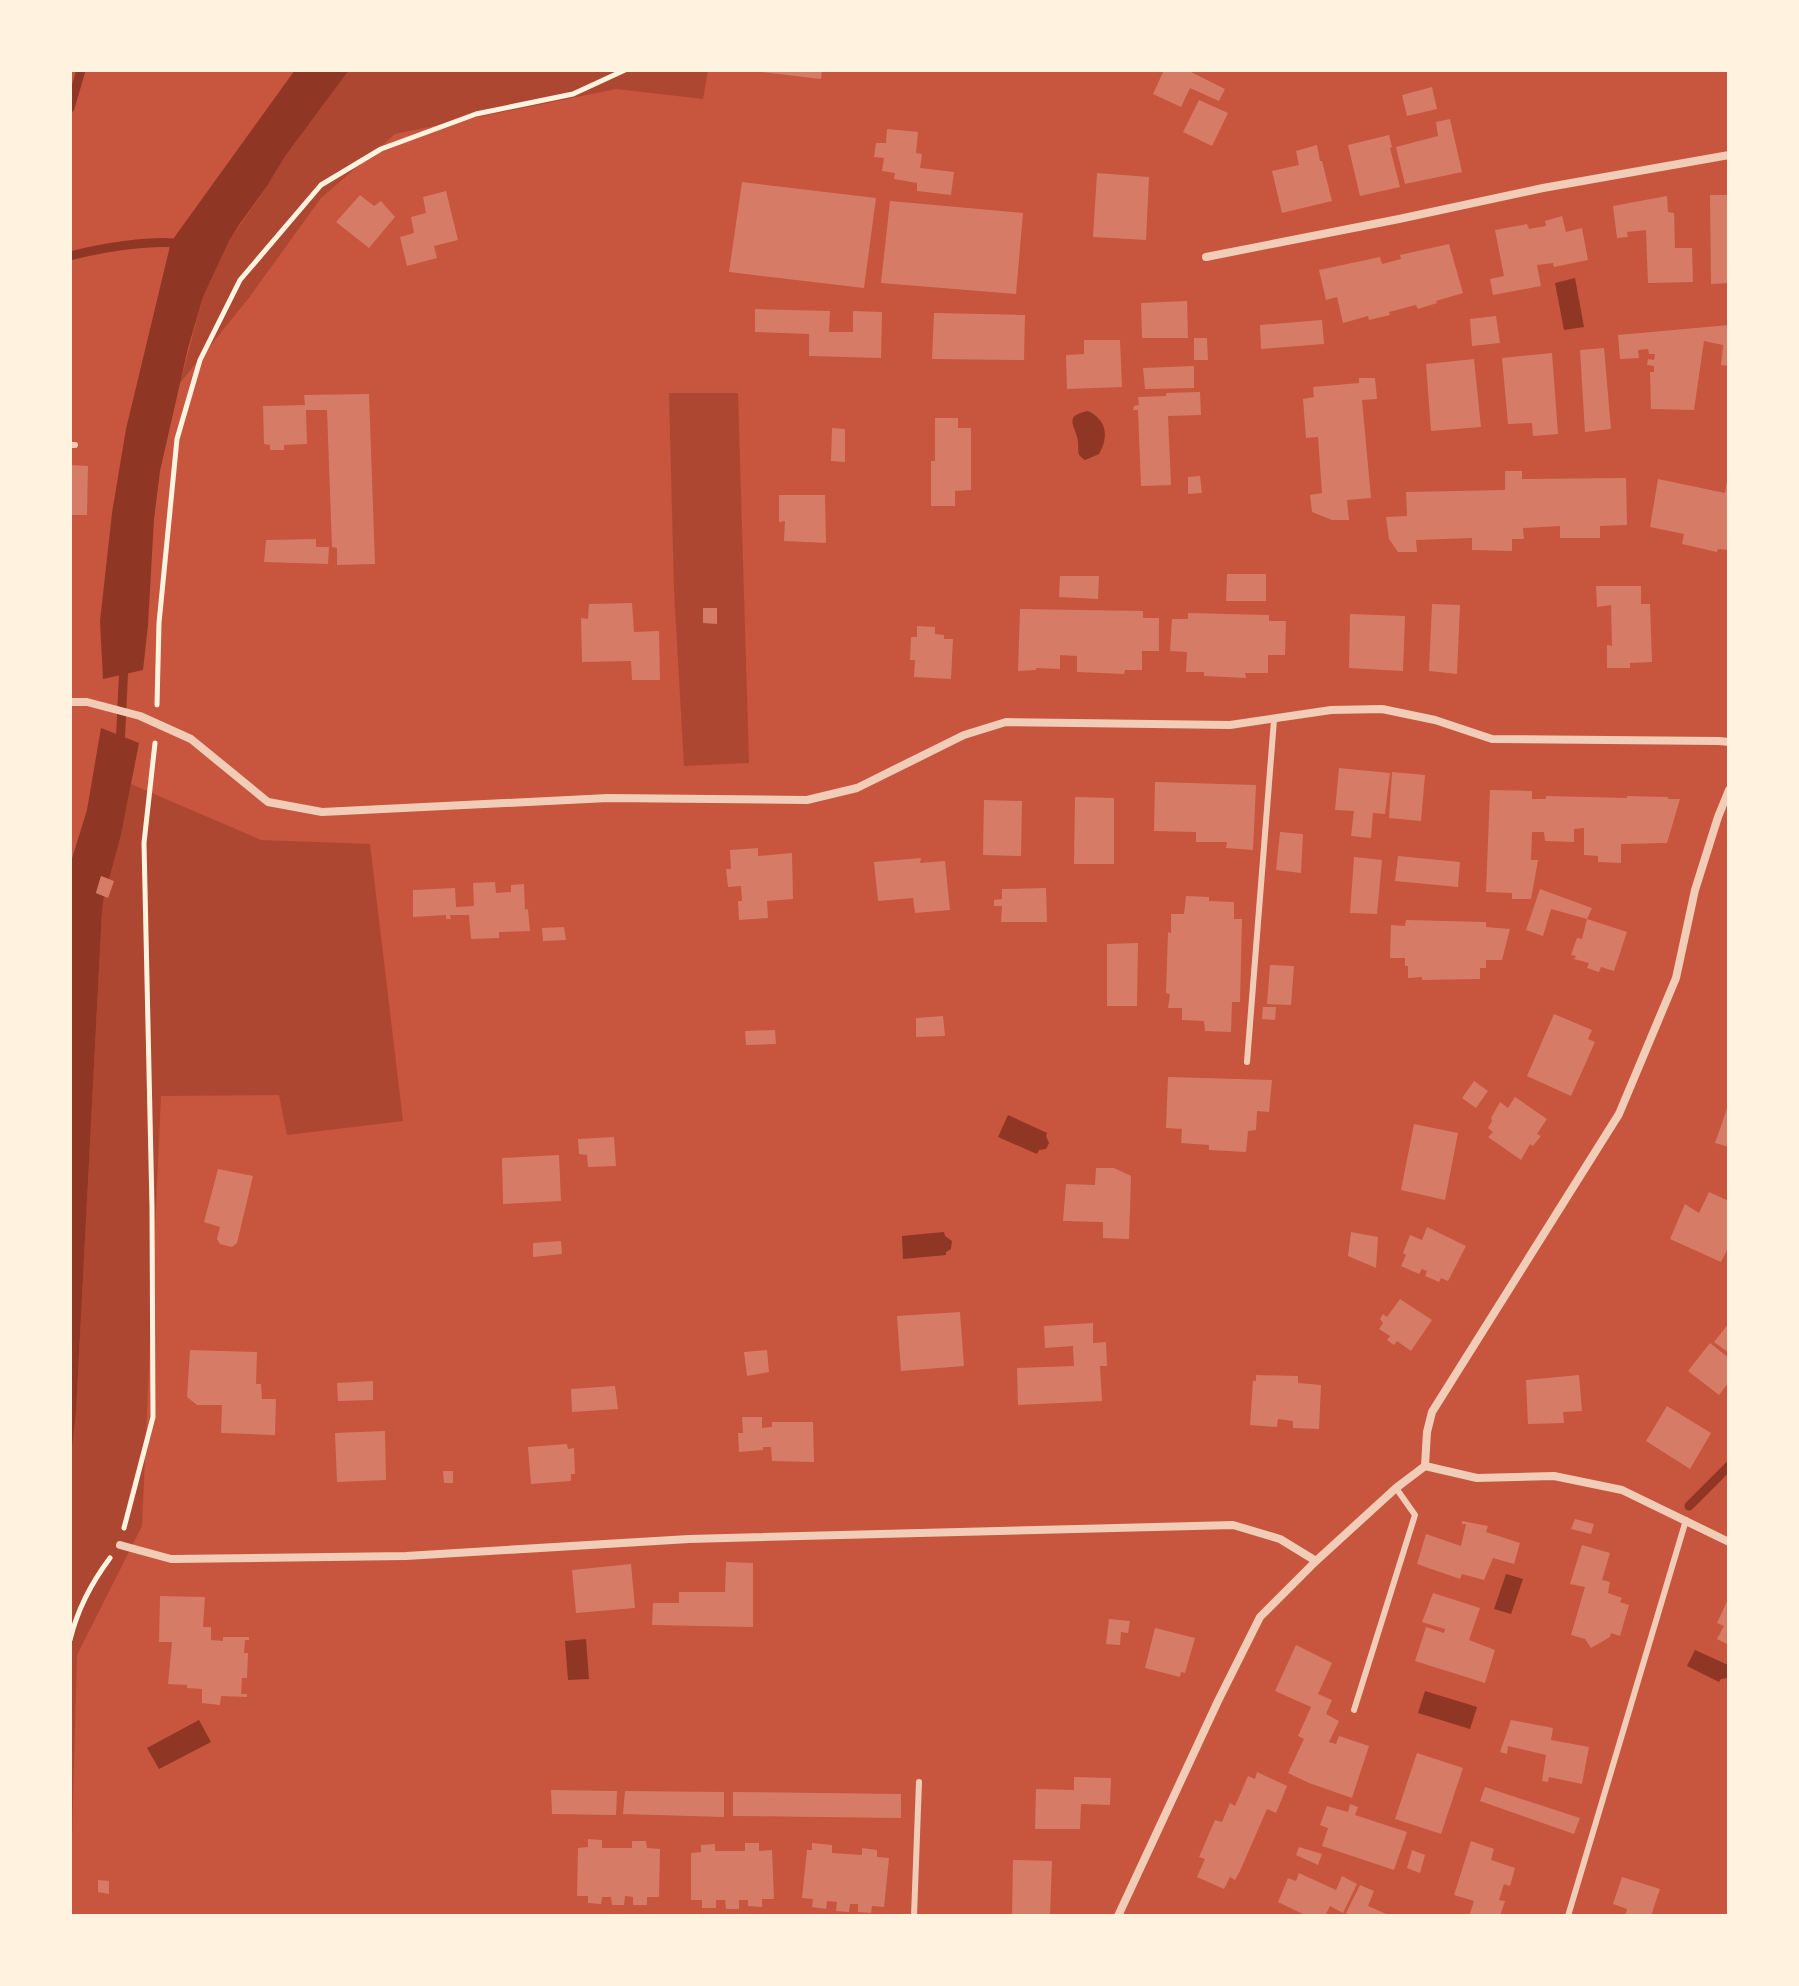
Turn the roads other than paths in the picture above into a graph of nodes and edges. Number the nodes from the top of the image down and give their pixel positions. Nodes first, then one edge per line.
1 (1729, 155) edge
2 (1206, 257) dead end
3 (70, 702) edge
4 (1274, 720) junction
5 (1729, 742) edge
6 (1729, 790) edge
7 (1247, 1062) dead end
8 (1425, 1466) junction
9 (1396, 1488) junction
10 (1686, 1520) junction
11 (1729, 1542) edge
12 (120, 1545) dead end
13 (1316, 1561) junction
14 (1354, 1710) dead end
15 (919, 1782) dead end
16 (914, 1916) edge
17 (1118, 1916) edge
18 (1568, 1916) edge

1 - 2 street
3 - 4 street
4 - 5 street
4 - 7 lane
6 - 8 street
8 - 9 street
8 - 10 street
9 - 13 street
9 - 14 lane
10 - 11 street
10 - 18 lane
12 - 13 street
13 - 17 street
15 - 16 lane

